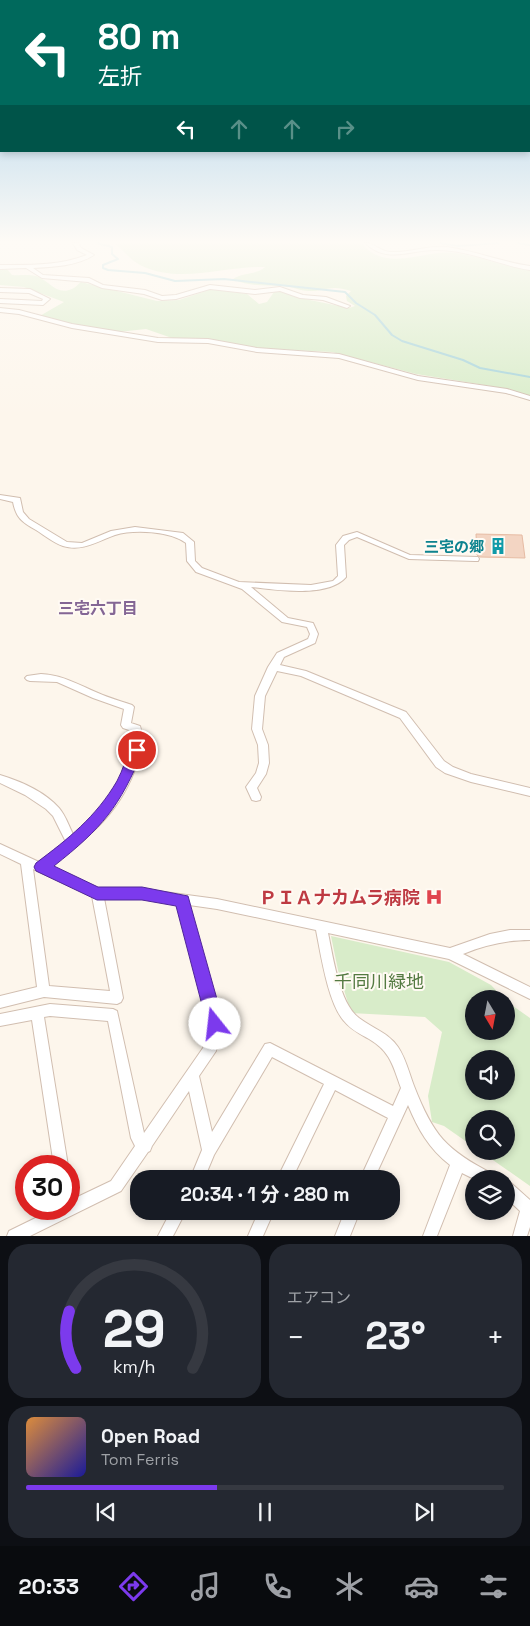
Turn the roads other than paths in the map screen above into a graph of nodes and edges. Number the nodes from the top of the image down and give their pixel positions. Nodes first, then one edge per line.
1 (0, 301) edge
2 (46, 301) edge
3 (332, 301) edge
4 (347, 306) dead end
5 (0, 310) edge
6 (530, 398) edge
7 (0, 498) edge
8 (475, 559) dead end
9 (238, 584) junction
10 (273, 667) junction
11 (30, 678) dead end
12 (0, 779) edge
13 (530, 792) edge
14 (256, 797) dead end
15 (72, 842) junction
16 (0, 849) edge
17 (26, 860) junction
18 (41, 867) junction
19 (97, 893) junction
20 (182, 900) junction
21 (321, 928) junction
22 (530, 935) edge
23 (451, 954) junction
24 (44, 992) junction
25 (530, 993) edge
26 (0, 1002) edge
27 (37, 1012) junction
28 (0, 1020) edge
29 (193, 1077) junction
30 (332, 1082) junction
31 (408, 1089) junction
32 (395, 1114) junction
33 (145, 1146) junction
34 (209, 1150) junction
35 (58, 1155) edge
36 (458, 1164) junction
37 (201, 1170) edge
38 (288, 1170) edge
39 (371, 1170) edge
40 (470, 1170) edge
41 (515, 1197) edge
42 (80, 1203) edge
43 (529, 1210) edge
44 (45, 1220) edge
45 (174, 1220) edge
46 (263, 1220) edge
47 (349, 1220) edge
48 (14, 1236) edge
49 (165, 1236) edge
50 (255, 1236) edge
51 (342, 1236) edge
52 (430, 1236) edge
53 (520, 1236) edge

1 - 2 street
3 - 4 street
5 - 6 street
7 - 9 street
8 - 9 street
9 - 10 street
10 - 13 street
10 - 14 street
11 - 15 street
12 - 15 street
15 - 18 street
16 - 17 street
17 - 18 street
17 - 24 street
18 - 19 street
19 - 20 street
19 - 24 street
20 - 21 street
20 - 29 street
21 - 23 street
21 - 31 street
22 - 23 street
23 - 25 street
24 - 26 street
27 - 28 street
27 - 33 street
27 - 35 street
29 - 33 street
29 - 34 street
30 - 32 street
30 - 34 street
30 - 38 street
31 - 32 street
31 - 36 street
32 - 39 street
33 - 42 street
34 - 37 street
36 - 40 street
36 - 52 street
41 - 43 street
43 - 53 street
44 - 48 street
45 - 49 street
46 - 50 street
47 - 51 street

